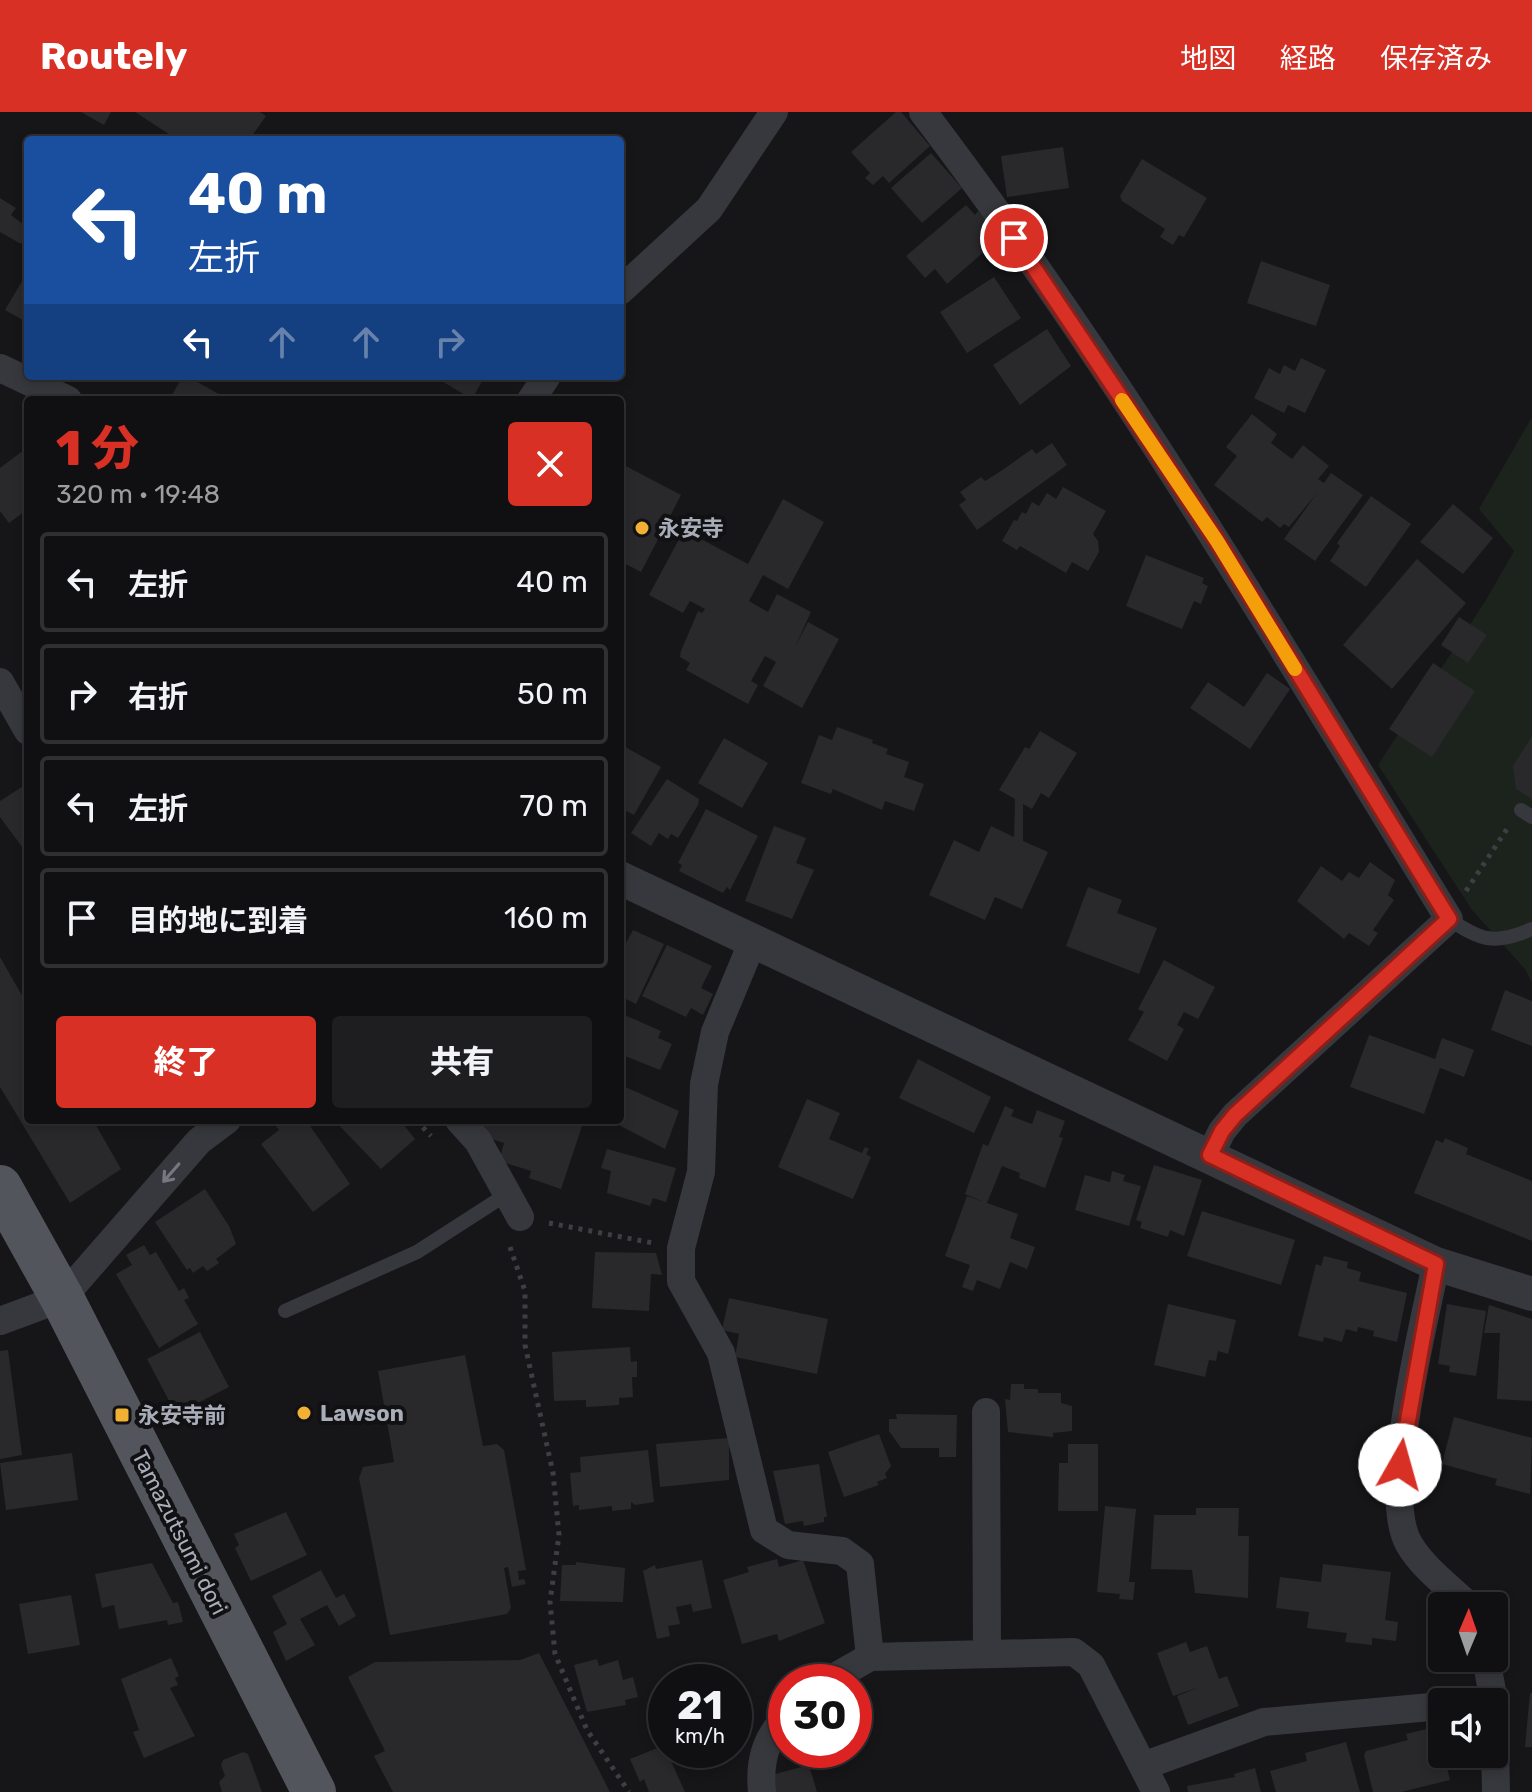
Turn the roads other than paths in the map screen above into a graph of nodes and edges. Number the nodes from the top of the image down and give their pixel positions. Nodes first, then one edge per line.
1 (774, 112) edge
2 (923, 112) edge
3 (624, 287) edge
4 (0, 368) edge
5 (24, 379) edge
6 (26, 380) edge
7 (60, 396) edge
8 (0, 682) edge
9 (24, 724) edge
10 (624, 880) edge
11 (1449, 919) junction
12 (1532, 929) edge
13 (752, 943) junction
14 (222, 1124) edge
15 (463, 1124) edge
16 (1210, 1155) junction
17 (0, 1187) edge
18 (505, 1205) joint
19 (1436, 1264) junction
20 (1532, 1294) edge
21 (62, 1298) junction
22 (285, 1311) dead end
23 (0, 1321) edge
24 (986, 1412) dead end
25 (1454, 1592) edge
26 (987, 1653) junction
27 (870, 1657) junction
28 (858, 1664) edge
29 (1428, 1707) edge
30 (768, 1742) edge
31 (1143, 1766) junction
32 (1495, 1768) edge
33 (314, 1792) edge
34 (762, 1792) edge
35 (1156, 1792) edge
36 (1496, 1792) edge

1 - 3 street
2 - 11 street
4 - 5 street
6 - 7 street
8 - 9 street
10 - 13 street
11 - 12 lane
11 - 16 street
13 - 16 street
13 - 27 street
14 -> 21 street
15 - 18 street
16 - 19 street
17 - 21 main road, Tamazutsumi dori
18 - 22 lane
19 - 20 street
19 - 25 street
21 - 23 street
21 - 33 main road, Tamazutsumi dori
24 - 26 street
26 - 27 street
26 - 31 street
27 - 28 street
29 - 31 street
30 - 34 street
31 - 35 street
32 - 36 street

